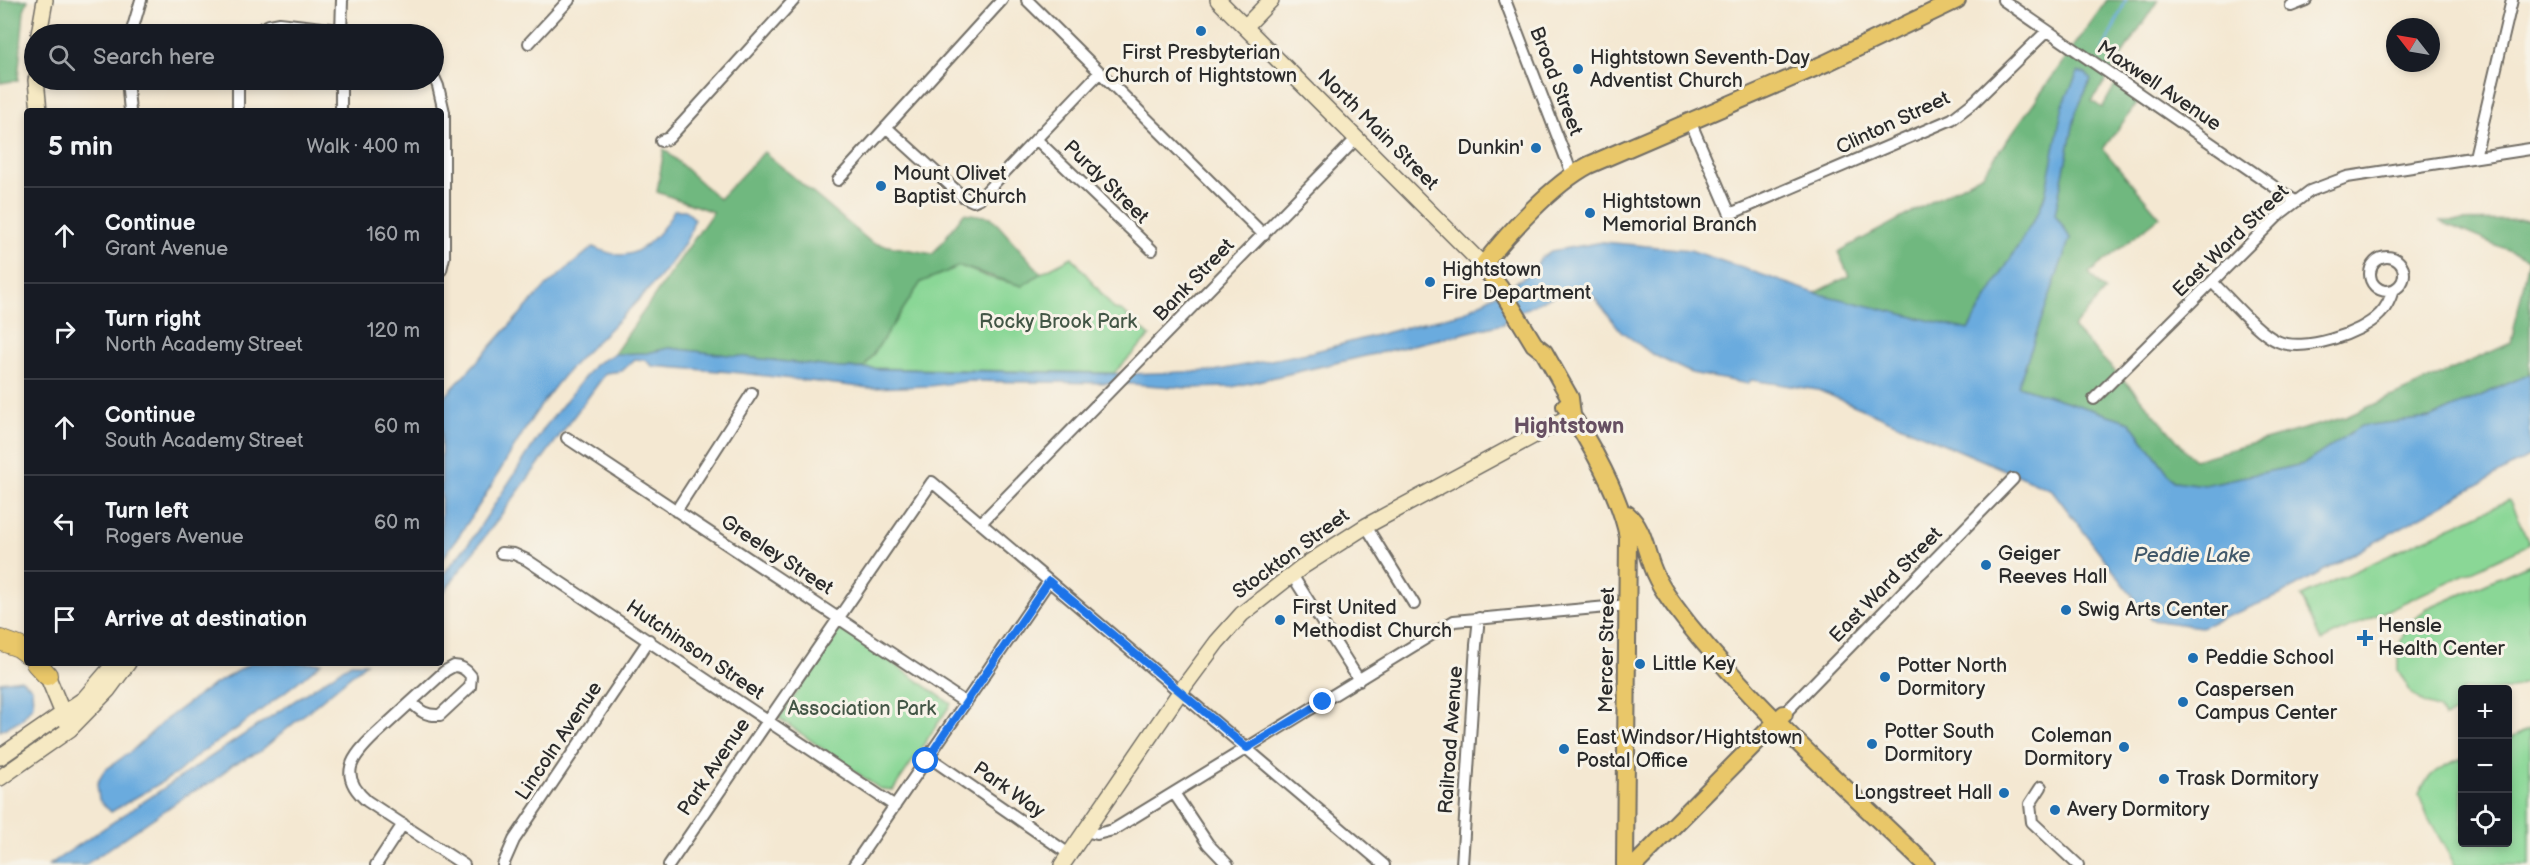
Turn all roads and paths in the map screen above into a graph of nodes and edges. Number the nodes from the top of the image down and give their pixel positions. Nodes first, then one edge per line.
1 (45, 0) edge
2 (141, 0) edge
3 (342, 0) edge
4 (569, 0) edge
5 (794, 0) edge
6 (1002, 0) edge
7 (1027, 0) edge
8 (1218, 0) edge
9 (1271, 0) edge
10 (1505, 0) edge
11 (1941, 0) edge
12 (1957, 0) edge
13 (2003, 0) edge
14 (2306, 0) edge
15 (2512, 0) edge
16 (2291, 6) dead end
17 (1926, 15) junction
18 (41, 24) edge
19 (134, 24) edge
20 (341, 24) edge
21 (1245, 27) junction
22 (2047, 31) junction
23 (529, 43) dead end
24 (1100, 72) junction
25 (37, 90) edge
26 (128, 90) edge
27 (238, 90) edge
28 (341, 90) edge
29 (439, 90) edge
30 (39, 108) edge
31 (130, 108) edge
32 (237, 108) edge
33 (341, 108) edge
34 (443, 108) edge
35 (444, 112) edge
36 (1690, 121) junction
37 (886, 127) junction
38 (1357, 138) junction
39 (1036, 139) junction
40 (661, 141) dead end
41 (2530, 149) edge
42 (2475, 157) junction
43 (1572, 174) junction
44 (838, 180) dead end
45 (2295, 201) junction
46 (1264, 235) junction
47 (1496, 249) junction
48 (1152, 250) dead end
49 (444, 257) edge
50 (1483, 265) junction
51 (2212, 282) junction
52 (1500, 288) junction
53 (2393, 290) dead end
54 (752, 393) dead end
55 (2094, 399) dead end
56 (1572, 415) junction
57 (567, 438) dead end
58 (2013, 479) dead end
59 (1620, 508) junction
60 (676, 510) junction
61 (981, 523) junction
62 (1366, 526) junction
63 (501, 553) dead end
64 (1292, 575) junction
65 (1049, 581) junction
66 (1414, 604) dead end
67 (1629, 605) junction
68 (838, 618) junction
69 (1479, 618) junction
70 (0, 640) edge
71 (649, 640) junction
72 (24, 651) edge
73 (113, 666) edge
74 (126, 666) edge
75 (42, 669) edge
76 (1359, 680) junction
77 (1180, 692) junction
78 (411, 702) junction
79 (966, 703) junction
80 (63, 714) junction
81 (1780, 718) junction
82 (768, 720) junction
83 (70, 729) junction
84 (1247, 748) junction
85 (0, 757) edge
86 (929, 757) junction
87 (0, 778) edge
88 (2041, 787) dead end
89 (1174, 793) junction
90 (895, 806) junction
91 (403, 824) junction
92 (1085, 831) junction
93 (1066, 859) edge
94 (376, 865) edge
95 (464, 865) edge
96 (503, 865) edge
97 (669, 865) edge
98 (854, 865) edge
99 (1228, 865) edge
100 (1384, 865) edge
101 (1461, 865) edge
102 (1625, 865) edge
103 (1635, 865) edge
104 (1926, 865) edge
105 (2078, 865) edge

1 - 18 street
2 - 19 street
3 - 20 street
4 - 23 street
5 - 40 street
6 - 37 street
7 - 24 street
8 - 21 street, North Main Street
9 - 21 street
10 - 43 street, Broad Street
11 - 17 main road
12 - 17 main road
13 - 22 street, Maxwell Avenue
14 - 16 street
15 - 42 street
17 - 36 main road
21 - 38 street, North Main Street
22 - 36 street, Clinton Street
22 - 45 street, Maxwell Avenue
24 - 39 street
24 - 46 street
25 - 30 street
26 - 31 street
27 - 32 street
28 - 33 street
29 - 34 street
35 - 49 street
36 - 43 main road
37 - 39 street
37 - 44 street
38 - 46 street, Bank Street
38 - 50 street, North Main Street
39 - 48 street, Purdy Street
41 - 42 street, East Ward Street
42 - 45 street, East Ward Street
43 - 47 main road
45 - 51 street, East Ward Street
46 - 61 street, Bank Street
47 - 50 main road
47 - 52 main road
50 - 52 main road
51 - 53 street
51 - 55 street, East Ward Street
52 - 56 main road
54 - 60 street
56 - 59 main road
56 - 62 street, Stockton Street
57 - 60 street, Greeley Street
58 - 81 street, East Ward Street
59 - 67 main road, Mercer Street
59 - 81 main road
60 - 68 street, Greeley Street
61 - 65 street
61 - 68 street, Park Avenue
62 - 64 street, Stockton Street
62 - 66 street
63 - 71 street, Hutchinson Street
64 - 76 street
64 - 77 street, Stockton Street
65 - 77 street
65 - 79 street
67 - 69 street
67 - 102 main road, Mercer Street
68 - 79 street, Greeley Street
68 - 82 street, Park Avenue
69 - 76 street
69 - 101 street, Railroad Avenue
70 - 72 highway
71 - 82 street, Hutchinson Street
71 - 96 street, Lincoln Avenue
73 - 80 street
74 - 83 street
75 - 80 street
76 - 84 street
77 - 84 street
77 - 92 street, Stockton Street
78 - 78 street
78 - 91 street
79 - 86 street
80 - 83 street
80 - 85 street
81 - 103 main road
81 - 104 main road
82 - 90 street, Hutchinson Street
82 - 97 street, Park Avenue
83 - 87 street
84 - 89 street
84 - 100 street
86 - 90 street
86 - 93 street, Park Way
88 - 105 street
89 - 92 street
89 - 99 street
90 - 98 street
91 - 94 street
91 - 95 street
92 - 93 street, Stockton Street

